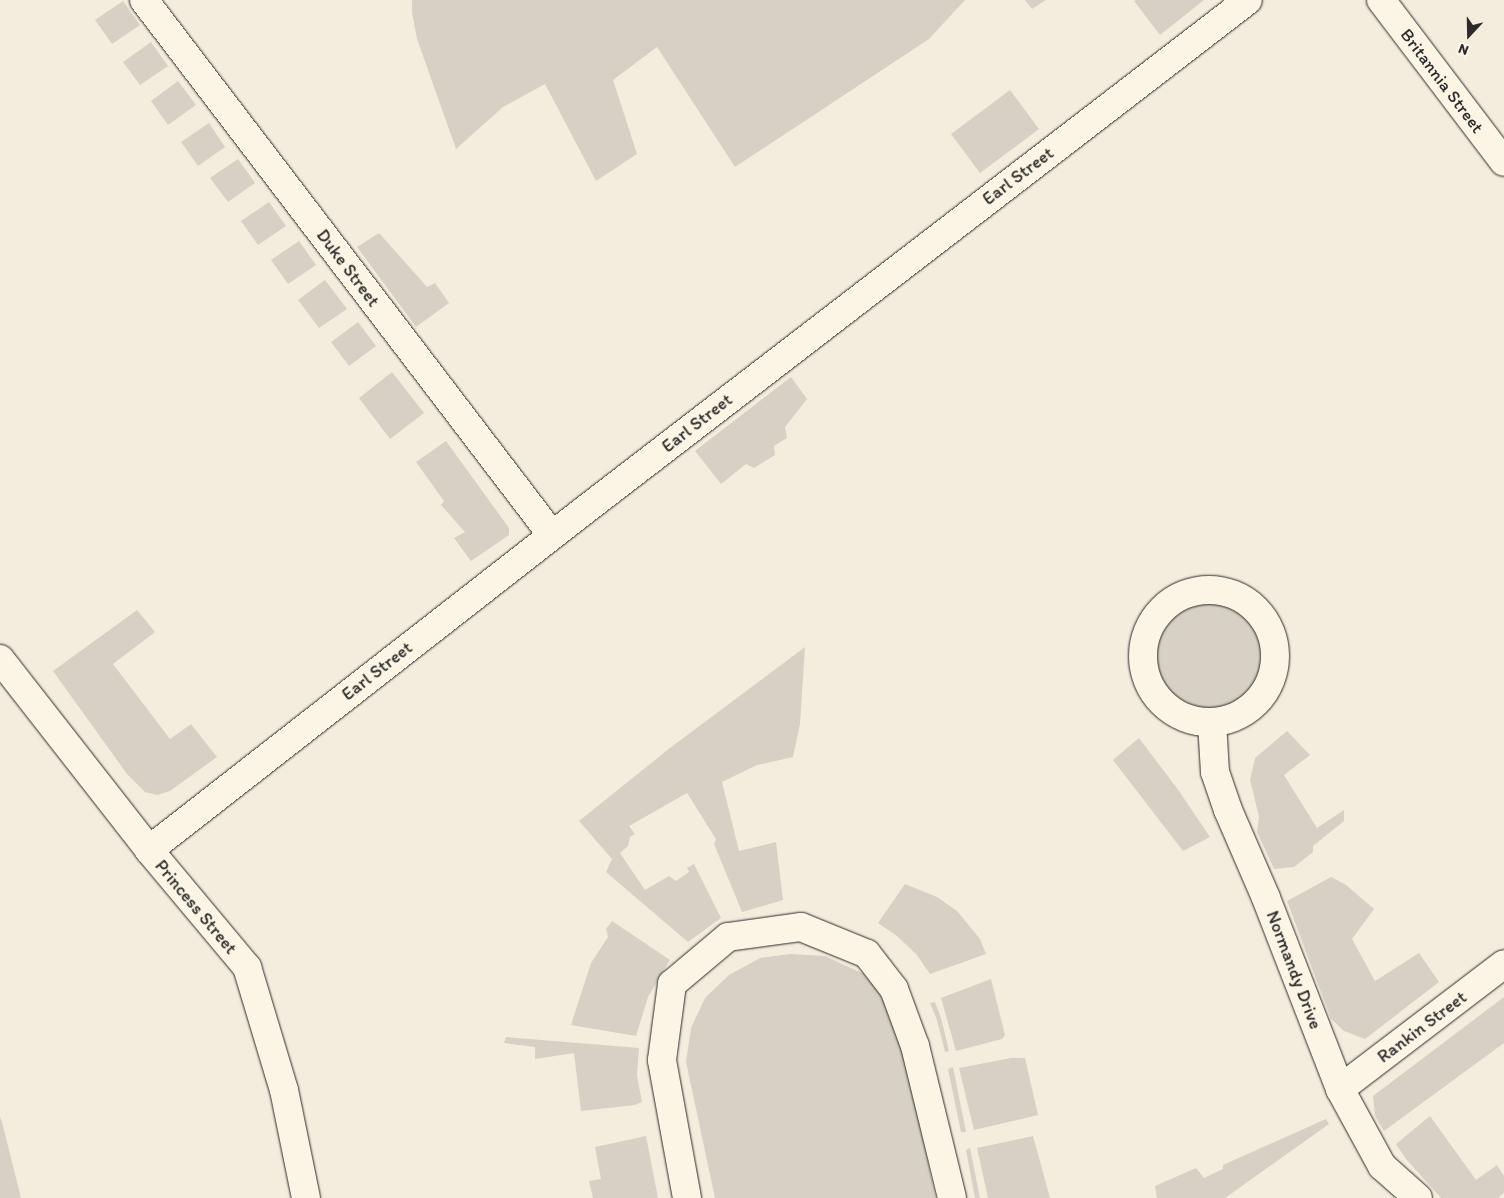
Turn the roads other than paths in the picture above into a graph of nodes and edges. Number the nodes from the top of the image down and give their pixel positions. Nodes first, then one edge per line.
1 (144, 0) edge
2 (1248, 0) edge
3 (1381, 0) edge
4 (1504, 162) edge
5 (552, 536) junction
6 (0, 659) edge
7 (1212, 722) junction
8 (149, 850) junction
9 (1504, 964) edge
10 (1340, 1089) junction
11 (306, 1198) edge
12 (687, 1198) edge
13 (952, 1198) edge
14 (1418, 1198) edge

1 - 5 street, Duke Street
2 - 5 street, Earl Street
3 - 4 street, Britannia Street
5 - 8 street, Earl Street
6 - 8 street, Princess Street
7 - 7 street
7 - 10 street, Normandy Drive
8 - 11 street, Princess Street
9 - 10 street, Rankin Street
10 - 14 street, Normandy Drive
12 - 13 street

